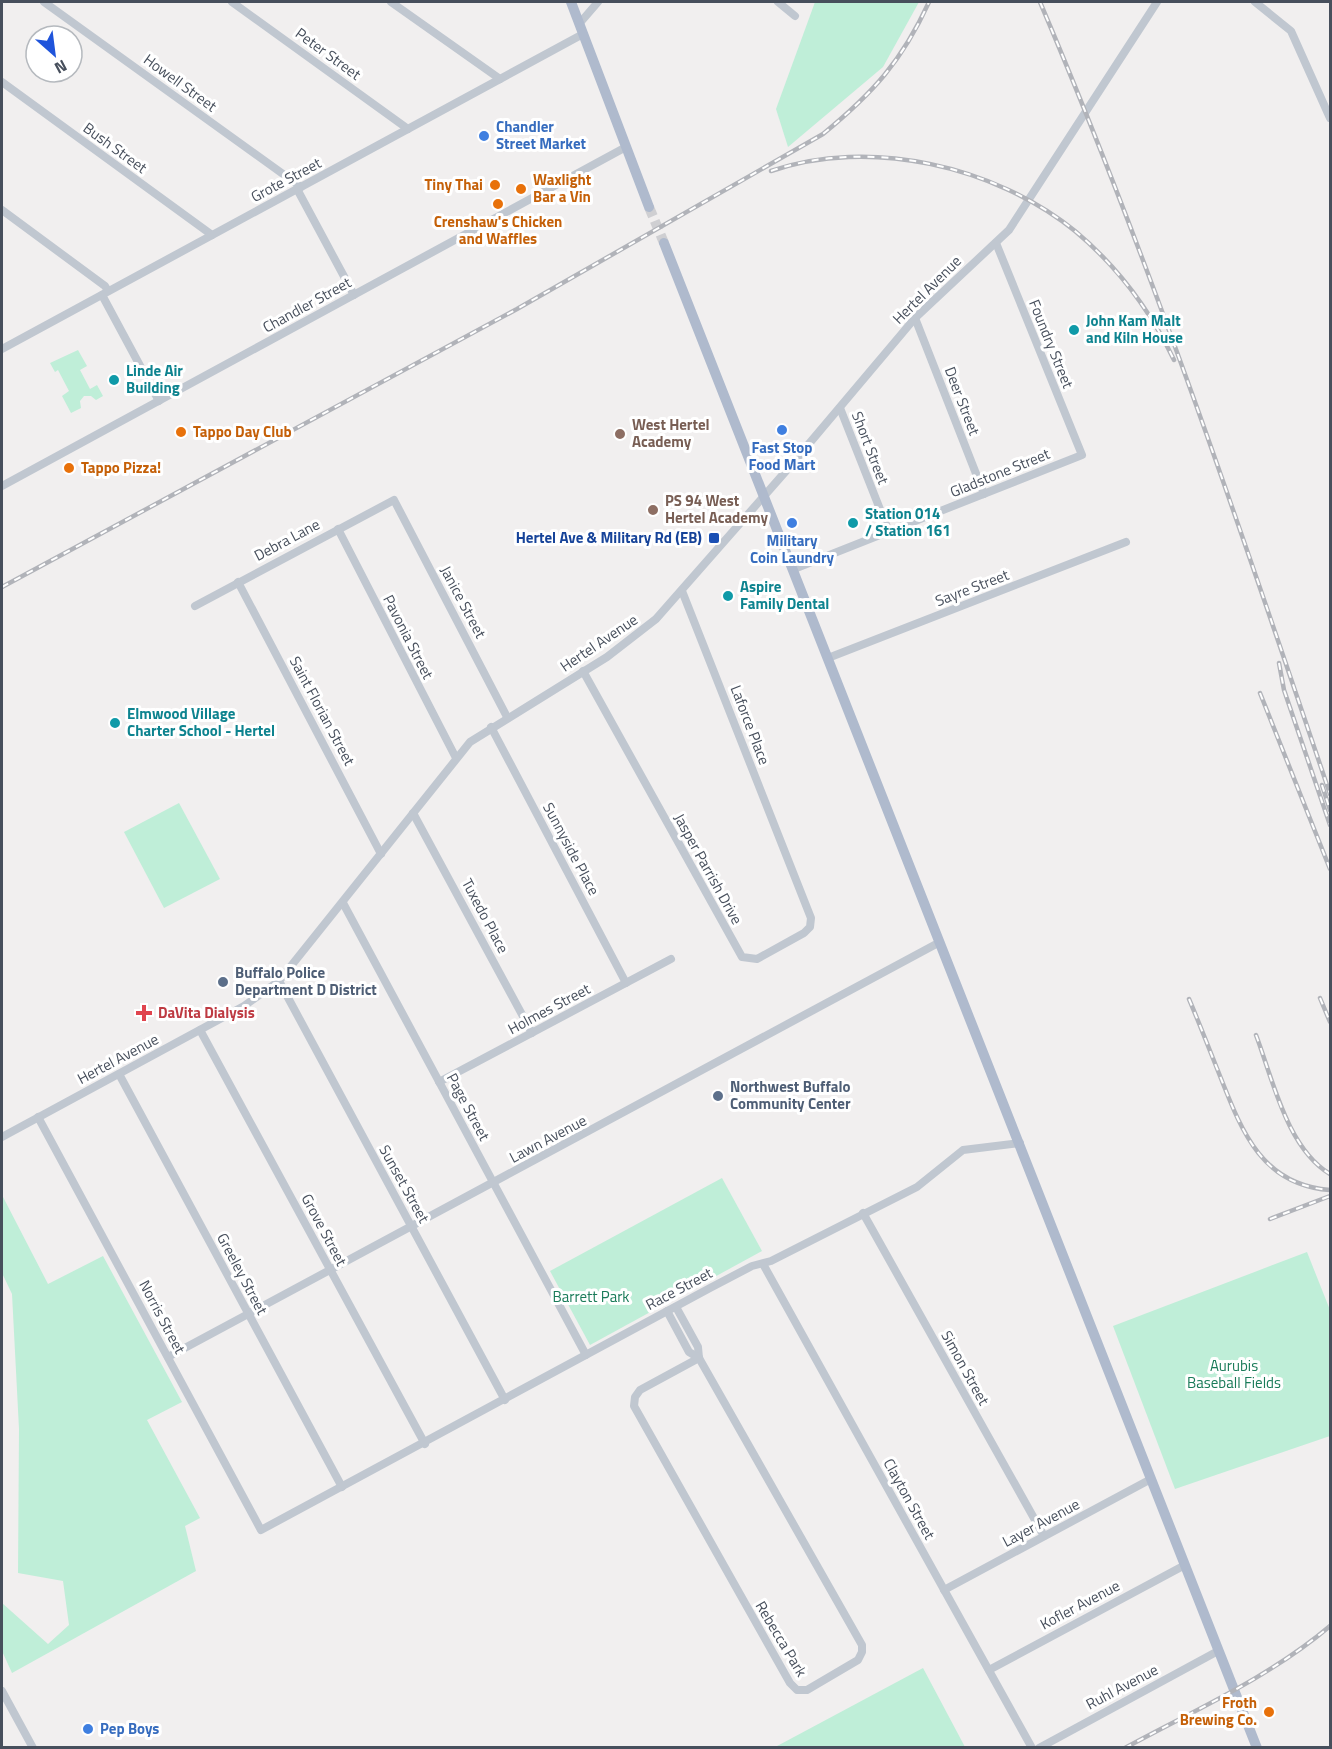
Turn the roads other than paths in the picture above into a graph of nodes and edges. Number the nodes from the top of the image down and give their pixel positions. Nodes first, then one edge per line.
1 (44, 2) edge
2 (232, 2) edge
3 (391, 2) edge
4 (571, 2) edge
5 (598, 2) edge
6 (778, 2) edge
7 (1156, 2) edge
8 (1255, 2) edge
9 (795, 16) dead end
10 (581, 29) junction
11 (500, 79) junction
12 (2, 82) edge
13 (1330, 118) edge
14 (408, 129) junction
15 (626, 147) junction
16 (299, 188) junction
17 (649, 207) tunnel mouth
18 (2, 210) edge
19 (212, 235) junction
20 (664, 243) tunnel mouth
21 (996, 243) junction
22 (105, 293) junction
23 (354, 295) junction
24 (915, 318) junction
25 (2, 349) edge
26 (159, 401) junction
27 (840, 408) junction
28 (1082, 455) joint
29 (2, 486) edge
30 (984, 494) junction
31 (764, 497) junction
32 (394, 500) joint
33 (338, 529) junction
34 (889, 532) junction
35 (1126, 542) dead end
36 (794, 569) junction
37 (238, 582) junction
38 (682, 591) junction
39 (195, 606) dead end
40 (828, 658) junction
41 (583, 672) junction
42 (507, 717) junction
43 (491, 727) junction
44 (456, 758) junction
45 (413, 813) junction
46 (381, 854) junction
47 (792, 869) joint
48 (343, 903) junction
49 (940, 942) junction
50 (671, 959) dead end
51 (279, 981) junction
52 (626, 983) junction
53 (200, 1030) junction
54 (532, 1033) junction
55 (119, 1074) junction
56 (439, 1082) junction
57 (38, 1117) junction
58 (2, 1137) edge
59 (1020, 1143) junction
60 (493, 1183) junction
61 (863, 1213) junction
62 (412, 1226) junction
63 (763, 1264) junction
64 (330, 1269) junction
65 (676, 1307) junction
66 (667, 1311) junction
67 (248, 1313) junction
68 (586, 1355) junction
69 (168, 1357) junction
70 (699, 1358) junction
71 (505, 1400) junction
72 (424, 1444) junction
73 (1151, 1479) junction
74 (342, 1487) junction
75 (261, 1530) joint
76 (1044, 1536) junction
77 (1185, 1565) junction
78 (944, 1590) junction
79 (1218, 1651) junction
80 (989, 1670) junction
81 (2, 1691) edge
82 (33, 1748) edge
83 (1032, 1748) edge
84 (1039, 1748) edge
85 (1257, 1748) edge

1 - 16 street, Howell Street
2 - 14 street, Peter Street
3 - 11 street
4 - 10 main road
5 - 10 street
6 - 9 street
7 - 21 street, Hertel Avenue
8 - 13 street
10 - 11 street, Grote Street
10 - 15 main road
11 - 14 street, Grote Street
12 - 19 street, Bush Street
14 - 16 street, Grote Street
15 - 17 main road
15 - 23 street, Chandler Street
16 - 19 street, Grote Street
16 - 23 street, Howell Street
18 - 22 street
19 - 22 street, Grote Street
20 - 31 main road
21 - 24 street, Hertel Avenue
21 - 28 street, Foundry Street
22 - 25 street, Grote Street
22 - 26 street
23 - 26 street, Chandler Street
24 - 27 street, Hertel Avenue
24 - 30 street, Deer Street
26 - 29 street, Chandler Street
27 - 31 street, Hertel Avenue
27 - 34 street, Short Street
28 - 30 street, Gladstone Street
30 - 34 street, Gladstone Street
31 - 36 main road
31 - 38 street, Hertel Avenue
32 - 33 street, Debra Lane
32 - 42 street, Janice Street
33 - 37 street, Debra Lane
33 - 44 street, Pavonia Street
34 - 36 street, Gladstone Street
35 - 40 street, Sayre Street
36 - 40 main road
37 - 39 street, Debra Lane
37 - 46 street, Saint Florian Street
38 - 41 street, Hertel Avenue
38 - 47 street, Laforce Place
40 - 49 main road
41 - 42 street, Hertel Avenue
41 - 47 street, Jasper Parrish Drive
42 - 43 street, Hertel Avenue
43 - 44 street, Hertel Avenue
43 - 52 street, Sunnyside Place
44 - 45 street, Hertel Avenue
45 - 46 street, Hertel Avenue
45 - 54 street, Tuxedo Place
46 - 48 street, Hertel Avenue
48 - 51 street, Hertel Avenue
48 - 56 street, Page Street
49 - 59 main road
49 - 60 street, Lawn Avenue
50 - 52 street, Holmes Street
51 - 53 street, Hertel Avenue
51 - 62 street, Sunset Street
52 - 54 street, Holmes Street
53 - 55 street, Hertel Avenue
53 - 64 street, Grove Street
54 - 56 street, Holmes Street
55 - 57 street, Hertel Avenue
55 - 67 street, Greeley Street
56 - 60 street, Page Street
57 - 58 street, Hertel Avenue
57 - 69 street, Norris Street
59 - 61 street, Race Street
59 - 73 main road
60 - 62 street, Lawn Avenue
60 - 68 street, Page Street
61 - 63 street, Race Street
61 - 76 street, Simon Street
62 - 64 street, Lawn Avenue
62 - 71 street, Sunset Street
63 - 65 street, Race Street
63 - 78 street, Clayton Street
64 - 67 street, Lawn Avenue
64 - 72 street, Grove Street
65 - 66 street, Race Street
65 - 70 street, Rebecca Park
66 - 68 street, Race Street
66 - 70 street, Rebecca Park
67 - 69 street, Lawn Avenue
67 - 74 street, Greeley Street
68 - 71 street, Race Street
69 - 75 street, Norris Street
70 - 70 street, Rebecca Park
71 - 72 street, Race Street
72 - 74 street, Race Street
73 - 76 street, Layer Avenue
73 - 77 main road
74 - 75 street, Race Street
76 - 78 street, Layer Avenue
77 - 79 main road
77 - 80 street, Kofler Avenue
78 - 80 street, Clayton Street
79 - 84 street, Ruhl Avenue
79 - 85 main road
80 - 83 street, Clayton Street
81 - 82 street

